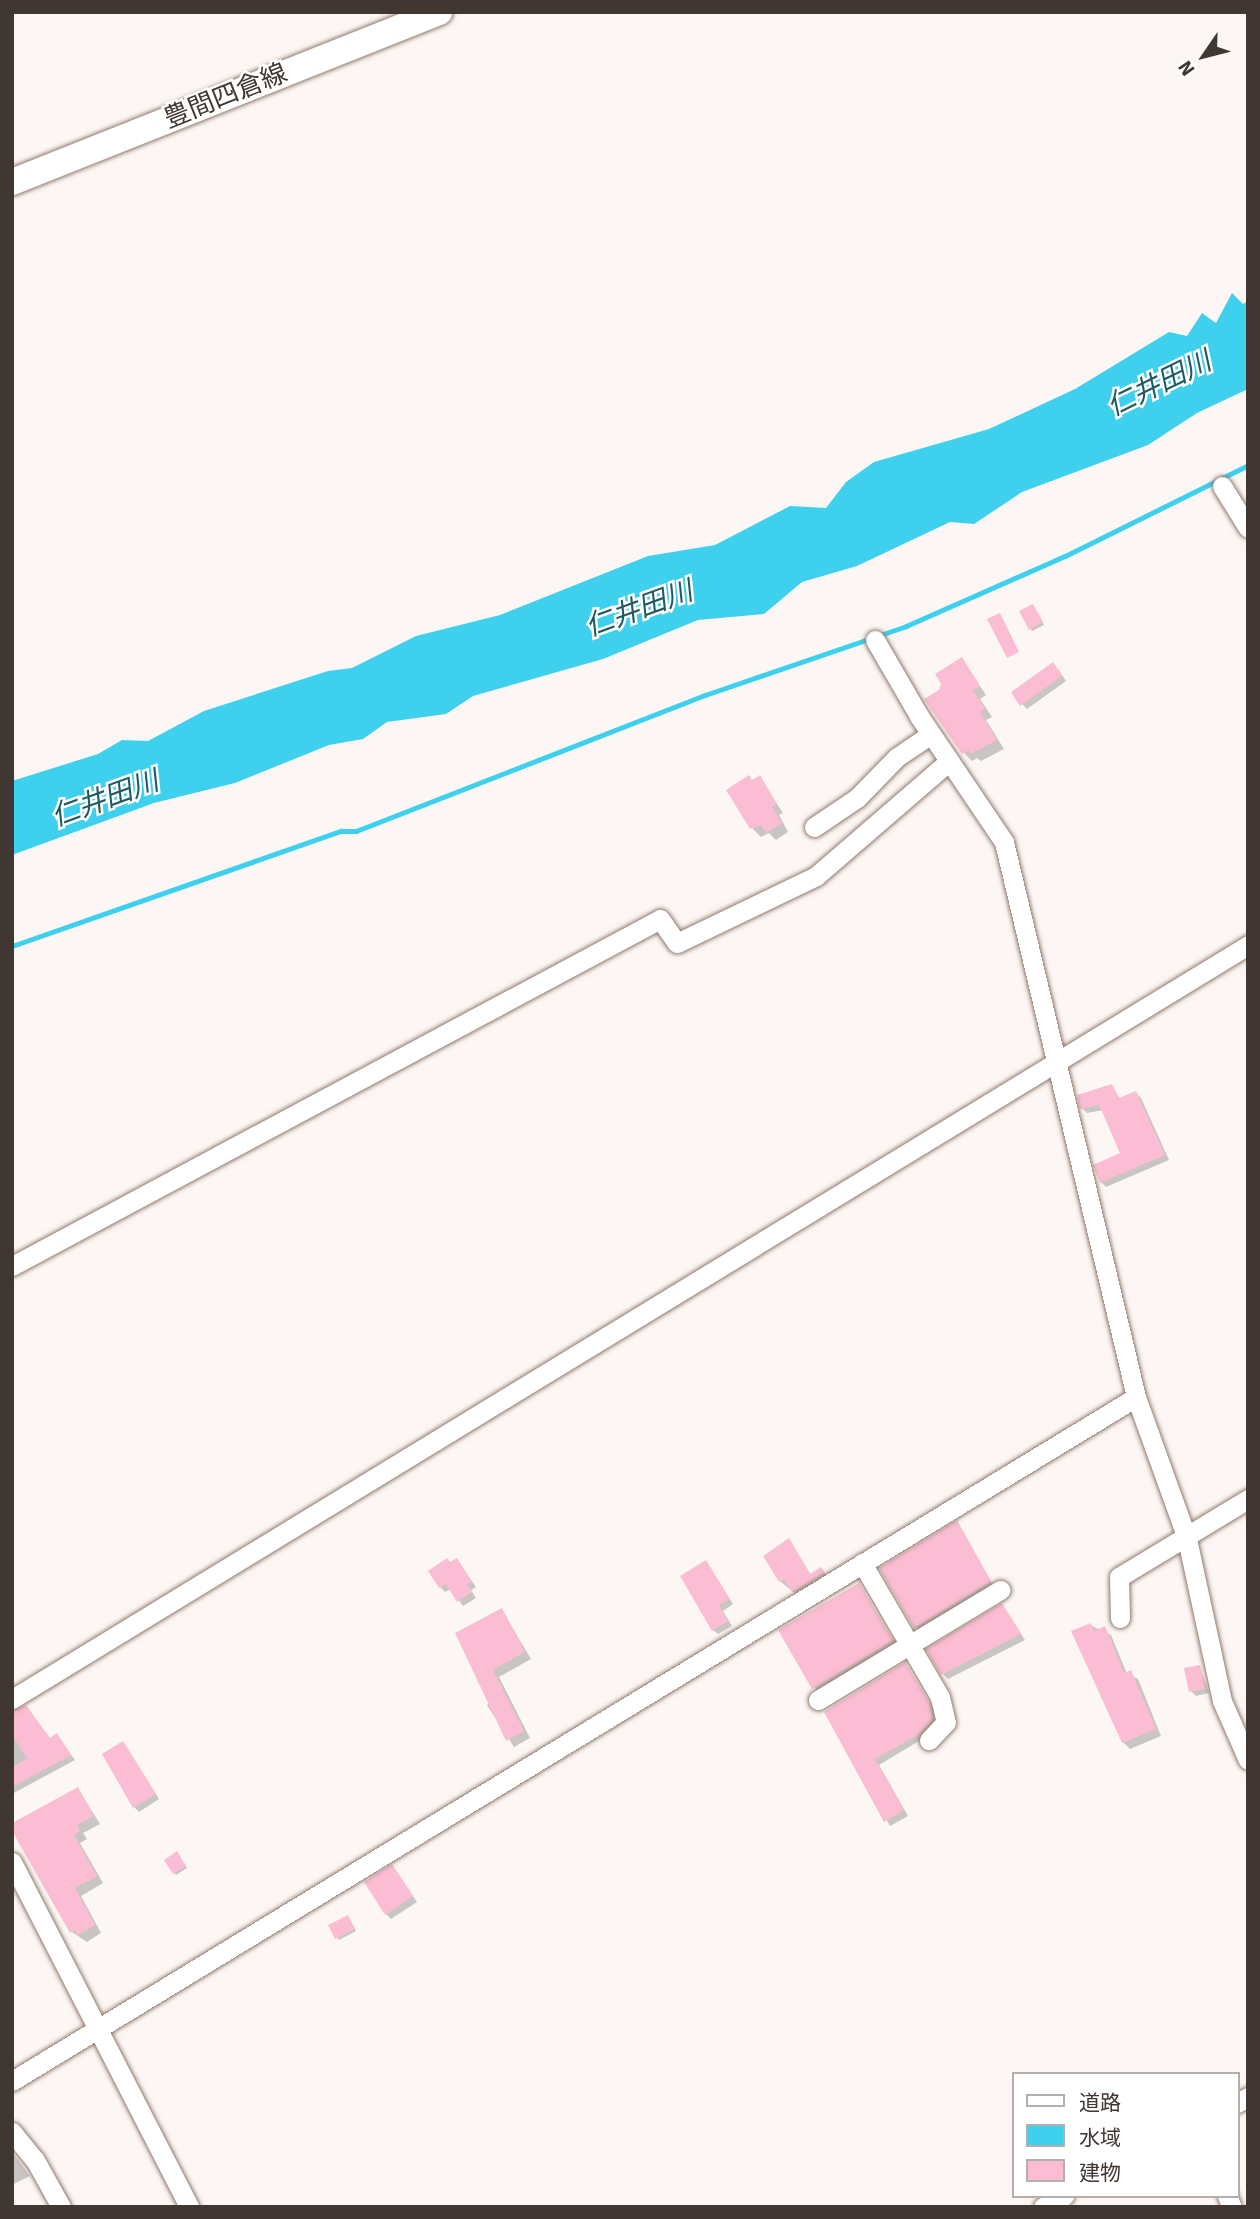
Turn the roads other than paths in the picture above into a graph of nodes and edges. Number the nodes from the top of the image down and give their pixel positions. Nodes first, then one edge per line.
1 (439, 12) edge
2 (12, 182) edge
3 (1222, 486) dead end
4 (1248, 528) edge
5 (875, 640) dead end
6 (931, 734) junction
7 (949, 761) junction
8 (814, 827) dead end
9 (1248, 945) edge
10 (1055, 1061) junction
11 (12, 1266) edge
12 (1136, 1396) junction
13 (1248, 1499) edge
14 (1187, 1539) junction
15 (862, 1563) junction
16 (1000, 1590) dead end
17 (1120, 1618) dead end
18 (911, 1644) junction
19 (12, 1699) edge
20 (818, 1700) dead end
21 (929, 1740) dead end
22 (1248, 1760) edge
23 (12, 1862) edge
24 (95, 2029) junction
25 (12, 2081) edge
26 (12, 2132) edge
27 (1060, 2198) edge
28 (61, 2207) edge
29 (189, 2207) edge
30 (1043, 2207) edge

1 - 2 main road, 豊間四倉線
3 - 4 street
5 - 6 street
6 - 7 street
6 - 8 street
7 - 10 street
7 - 11 street
9 - 10 street
10 - 12 street
10 - 19 street
12 - 14 street
12 - 15 street
13 - 14 street
14 - 17 street
14 - 22 street
15 - 18 street
15 - 24 street
16 - 18 street
18 - 20 street
18 - 21 street
23 - 24 street
24 - 25 street
24 - 29 street
26 - 28 street
27 - 30 street

